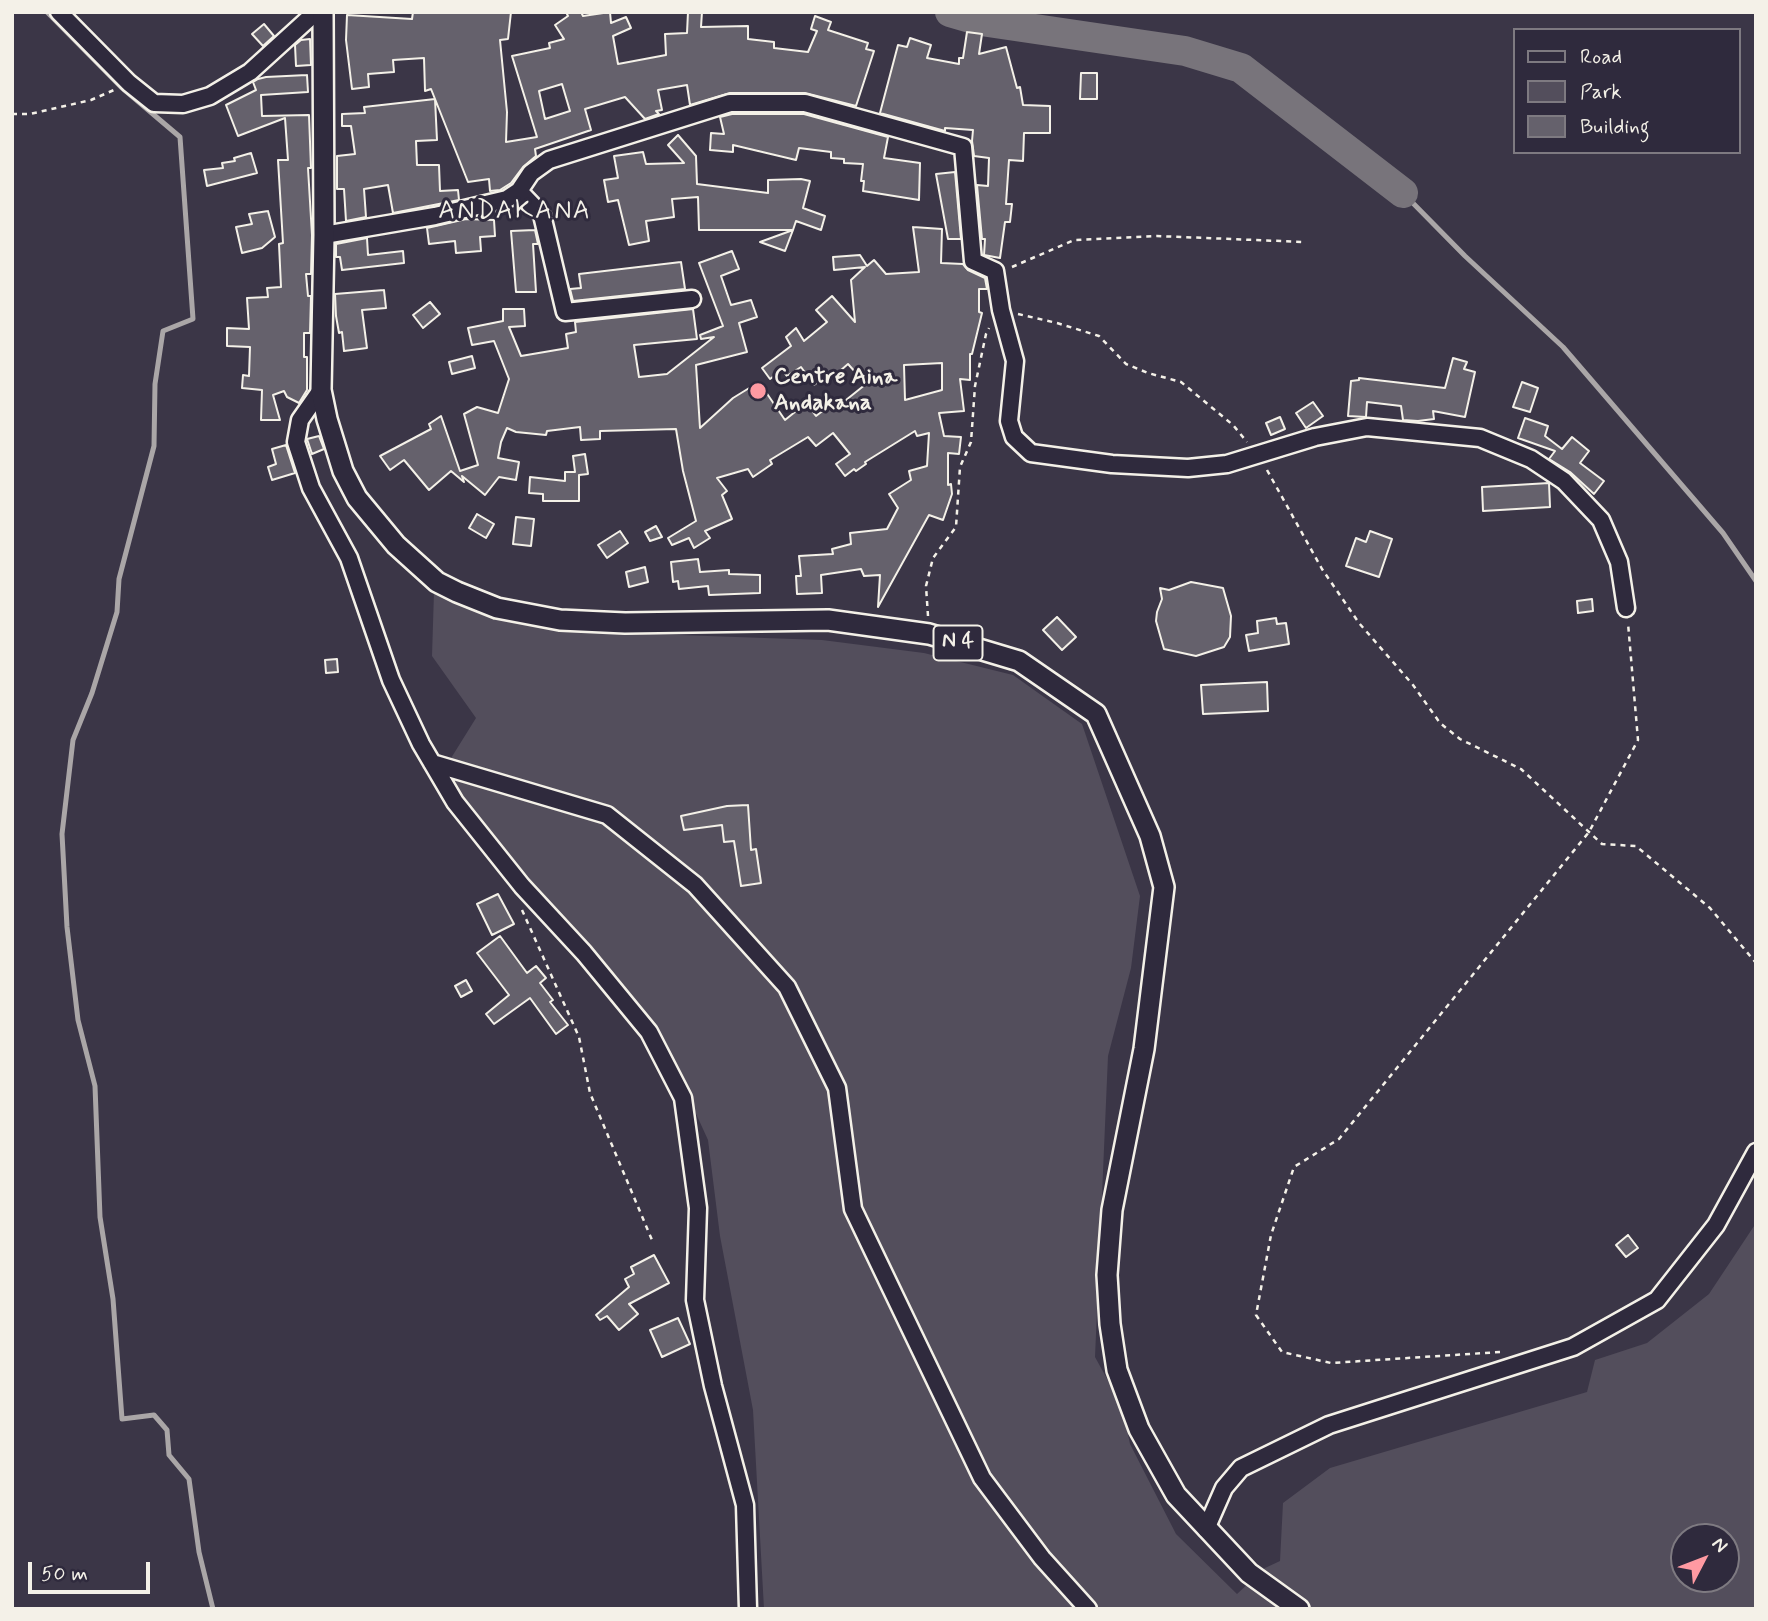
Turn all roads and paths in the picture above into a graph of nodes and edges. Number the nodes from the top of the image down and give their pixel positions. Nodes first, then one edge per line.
1 (59, 12) edge
2 (316, 12) edge
3 (323, 12) edge
4 (129, 83) junction
5 (12, 114) edge
6 (519, 191) junction
7 (324, 235) junction
8 (1304, 242) dead end
9 (995, 271) junction
10 (692, 299) dead end
11 (1001, 310) junction
12 (321, 390) junction
13 (1258, 455) junction
14 (1626, 608) joint
15 (929, 634) junction
16 (432, 763) junction
17 (1589, 832) junction
18 (518, 901) dead end
19 (1756, 963) edge
20 (1756, 1152) edge
21 (652, 1240) dead end
22 (1506, 1352) dead end
23 (1206, 1530) junction
24 (748, 1609) edge
25 (1088, 1609) edge
26 (1299, 1609) edge

1 - 4 street
2 - 4 street
3 - 7 main road, N 4
4 - 5 path
6 - 7 street
6 - 9 street
6 - 10 street
7 - 12 main road, N 4
8 - 9 path
9 - 11 street
11 - 13 path
11 - 13 street
11 - 15 path
12 - 15 main road, N 4
12 - 16 street
13 - 14 street
13 - 17 path
14 - 17 path
15 - 23 main road, N 4
16 - 24 street
16 - 25 street
17 - 19 path
17 - 22 path
18 - 21 path
20 - 23 street
23 - 26 main road, N 4

